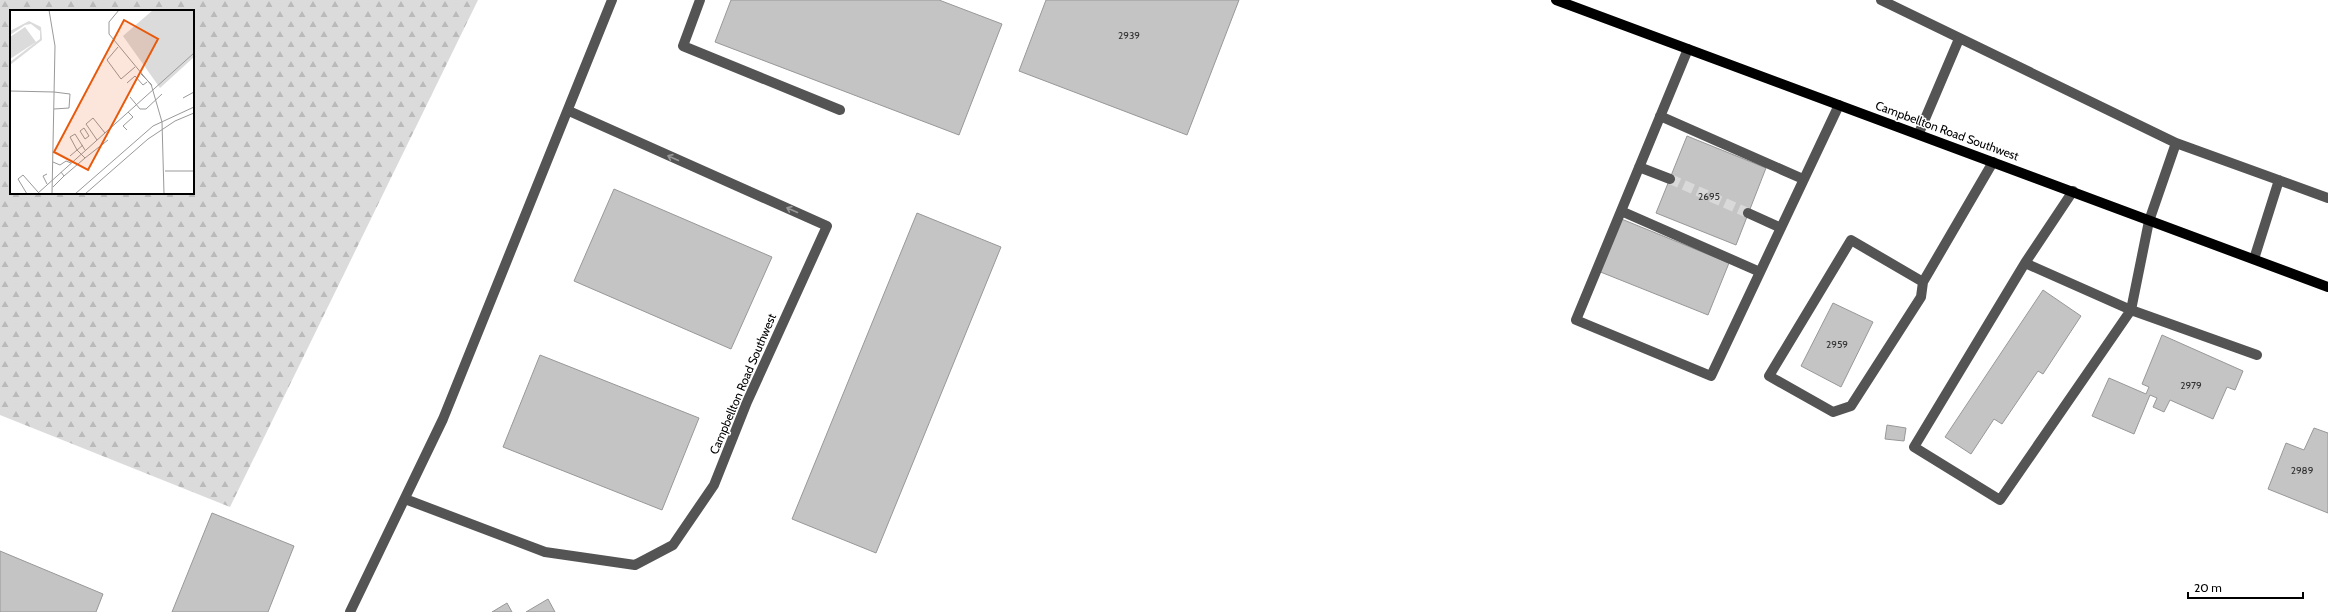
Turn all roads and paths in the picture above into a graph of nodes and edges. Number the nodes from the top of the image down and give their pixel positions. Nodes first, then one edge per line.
1 (612, 0) edge
2 (700, 0) edge
3 (1556, 0) edge
4 (1881, 0) edge
5 (1959, 39) junction
6 (1688, 49) junction
7 (1839, 105) junction
8 (840, 110) dead end
9 (569, 111) junction
10 (1660, 116) junction
11 (1919, 133) junction
12 (2176, 143) junction
13 (1993, 162) junction
14 (1639, 167) junction
15 (1670, 179) tunnel mouth
16 (1803, 179) junction
17 (2279, 180) junction
18 (2073, 192) junction
19 (2328, 198) edge
20 (1621, 211) junction
21 (1748, 213) tunnel mouth
22 (2149, 221) junction
23 (1781, 228) junction
24 (2254, 259) junction
25 (2025, 263) junction
26 (1760, 272) junction
27 (1923, 282) junction
28 (2328, 286) edge
29 (2131, 310) junction
30 (2257, 355) dead end
31 (405, 499) junction
32 (350, 612) edge

1 - 9 street
2 - 8 street
3 - 6 main road, Campbellton Road Southwest
4 - 5 street
5 - 11 street
5 - 12 street
6 - 7 main road, Campbellton Road Southwest
6 - 10 street
7 - 11 main road, Campbellton Road Southwest
7 - 16 street
9 - 31 street
31 -> 9 street, Campbellton Road Southwest
10 - 14 street
10 - 16 street
11 - 13 main road, Campbellton Road Southwest
12 - 17 street
12 - 22 street
13 - 18 main road, Campbellton Road Southwest
13 - 27 street
14 - 15 street
14 - 20 street
16 - 23 street
17 - 19 street
17 - 24 street
18 - 22 main road, Campbellton Road Southwest
18 - 25 street
20 - 26 street
20 - 26 street
21 - 23 street
22 - 24 main road, Campbellton Road Southwest
22 - 29 street
23 - 26 street
24 - 28 main road, Campbellton Road Southwest
25 - 29 street
25 - 29 street
27 - 27 street
29 - 30 street
31 - 32 street

